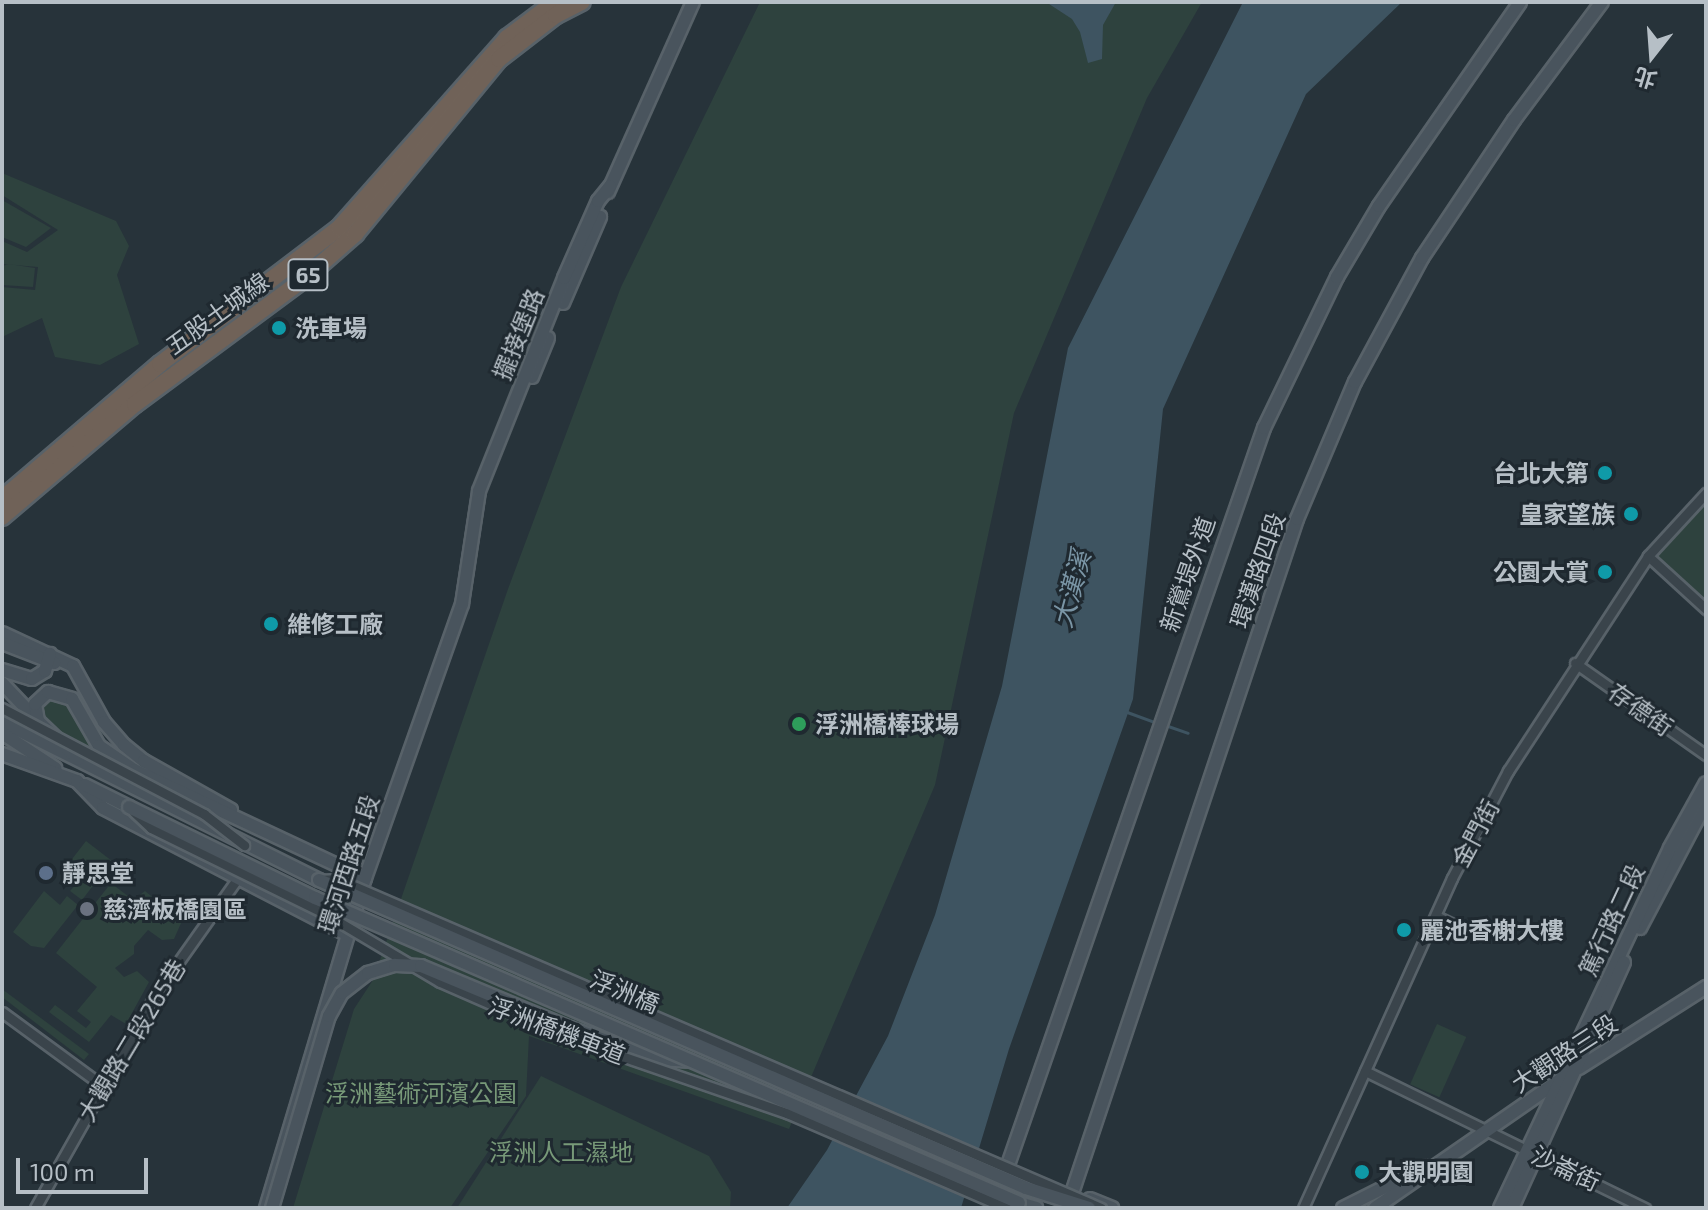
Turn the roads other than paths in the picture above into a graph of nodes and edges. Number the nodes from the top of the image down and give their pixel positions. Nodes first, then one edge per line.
1 (555, 2) edge
2 (582, 2) edge
3 (693, 2) edge
4 (1520, 2) edge
5 (1602, 2) edge
6 (1706, 493) edge
7 (2, 499) edge
8 (2, 517) edge
9 (469, 535) joint
10 (1648, 556) junction
11 (1706, 609) edge
12 (2, 633) edge
13 (2, 643) edge
14 (49, 657) junction
15 (1575, 663) junction
16 (2, 670) edge
17 (2, 683) edge
18 (2, 708) edge
19 (38, 721) junction
20 (2, 722) edge
21 (4, 741) edge
22 (1706, 755) edge
23 (78, 759) junction
24 (77, 781) junction
25 (1706, 783) edge
26 (201, 800) junction
27 (1706, 803) edge
28 (129, 807) junction
29 (244, 845) junction
30 (365, 878) junction
31 (237, 879) junction
32 (319, 880) junction
33 (1436, 916) junction
34 (1463, 929) dead end
35 (348, 935) junction
36 (1706, 987) edge
37 (2, 1012) edge
38 (613, 1052) junction
39 (691, 1061) junction
40 (1578, 1068) junction
41 (1365, 1071) junction
42 (1562, 1079) junction
43 (103, 1086) junction
44 (1486, 1131) junction
45 (1532, 1152) junction
46 (1446, 1158) junction
47 (1026, 1188) junction
48 (1073, 1191) junction
49 (1018, 1206) edge
50 (1354, 1206) edge
51 (35, 1208) edge
52 (272, 1208) edge
53 (993, 1208) edge
54 (1036, 1208) edge
55 (1066, 1208) edge
56 (1089, 1208) edge
57 (1101, 1208) edge
58 (1112, 1208) edge
59 (1303, 1208) edge
60 (1375, 1208) edge
61 (1500, 1208) edge
62 (1512, 1208) edge
63 (1645, 1208) edge

1 - 7 highway, 五股土城線 / 65
2 - 8 highway, 五股土城線 / 65
3 - 9 street, 擺接堡路
4 - 53 street, 新鶯堤外道
5 - 48 street, 環漢路四段
6 - 10 street, 金門街
9 - 30 street, 環河西路五段
10 - 11 street
10 - 15 street, 金門街
12 - 14 street
13 - 14 street
14 - 16 street
14 - 26 street
15 - 22 street, 存德街
15 - 33 street, 金門街
17 - 19 street
18 - 29 street, bridge
19 - 23 street
19 - 26 street
20 - 23 street
21 - 24 street
21 - 24 street
23 - 29 street, 浮洲橋, bridge
24 - 28 street, 浮洲橋
24 - 31 street
25 - 42 street, 篤行路二段
26 - 30 street
27 - 40 street, 篤行路二段
28 - 38 street, 浮洲橋機車道, bridge
28 - 39 street, 浮洲橋, bridge
29 - 32 street, 浮洲橋
30 - 35 street, 環河西路五段
31 - 35 street
31 - 43 street, 大觀路二段265巷
32 - 47 street, 浮洲橋, bridge
32 - 57 street, bridge
33 - 34 street
33 - 41 street, 金門街
35 - 52 street, 環河西路五段
36 - 40 street, 大觀路三段
37 - 43 street
38 - 49 street, 浮洲橋機車道, bridge
38 - 52 street, bridge
39 - 49 street, 浮洲橋, bridge
39 - 52 street, 浮洲橋, bridge
40 - 42 street, 大觀路三段
40 - 45 street, 篤行路二段
41 - 44 street, 沙崙街
41 - 59 street, 金門街
42 - 44 street, 大觀路三段
42 - 45 street, 篤行路二段
43 - 51 street, 大觀路二段265巷
44 - 45 street, 沙崙街
44 - 46 street, 大觀路三段
45 - 61 street
45 - 62 street
45 - 63 street, 沙崙街
46 - 50 street, 大觀路三段
46 - 60 street, 大觀路三段
47 - 55 street, 浮洲橋, bridge
47 - 56 street, bridge
48 - 55 street, 環漢路四段
48 - 58 street
49 - 54 street, 浮洲橋

